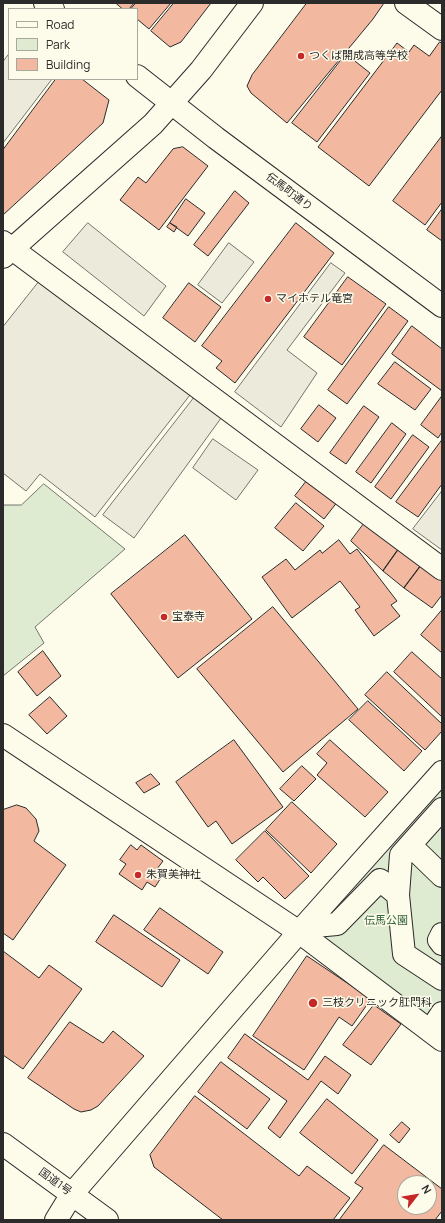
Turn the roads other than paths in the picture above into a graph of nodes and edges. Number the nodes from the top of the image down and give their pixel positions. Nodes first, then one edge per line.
1 (252, 3) edge
2 (406, 3) edge
3 (442, 29) edge
4 (138, 77) edge
5 (172, 104) junction
6 (6, 249) edge
7 (442, 306) edge
8 (442, 569) edge
9 (3, 735) edge
10 (442, 772) edge
11 (442, 809) edge
12 (410, 845) junction
13 (442, 876) edge
14 (398, 895) junction
15 (301, 930) junction
16 (442, 934) edge
17 (442, 944) edge
18 (442, 980) edge
19 (442, 1013) edge
20 (436, 1035) edge
21 (3, 1144) edge
22 (72, 1194) junction
23 (56, 1220) edge
24 (107, 1220) edge

1 - 5 main road
2 - 3 main road
4 - 5 main road, 伝馬町通り
5 - 6 main road
5 - 7 main road, 伝馬町通り
6 - 8 main road
9 - 15 main road
10 - 15 main road
11 - 12 main road
12 - 13 main road
12 - 14 main road
14 - 15 main road
14 - 18 main road
15 - 20 main road
15 - 22 main road
16 - 17 main road
19 - 20 main road
21 - 22 main road, 国道1号
22 - 23 main road
22 - 24 main road, 国道1号

